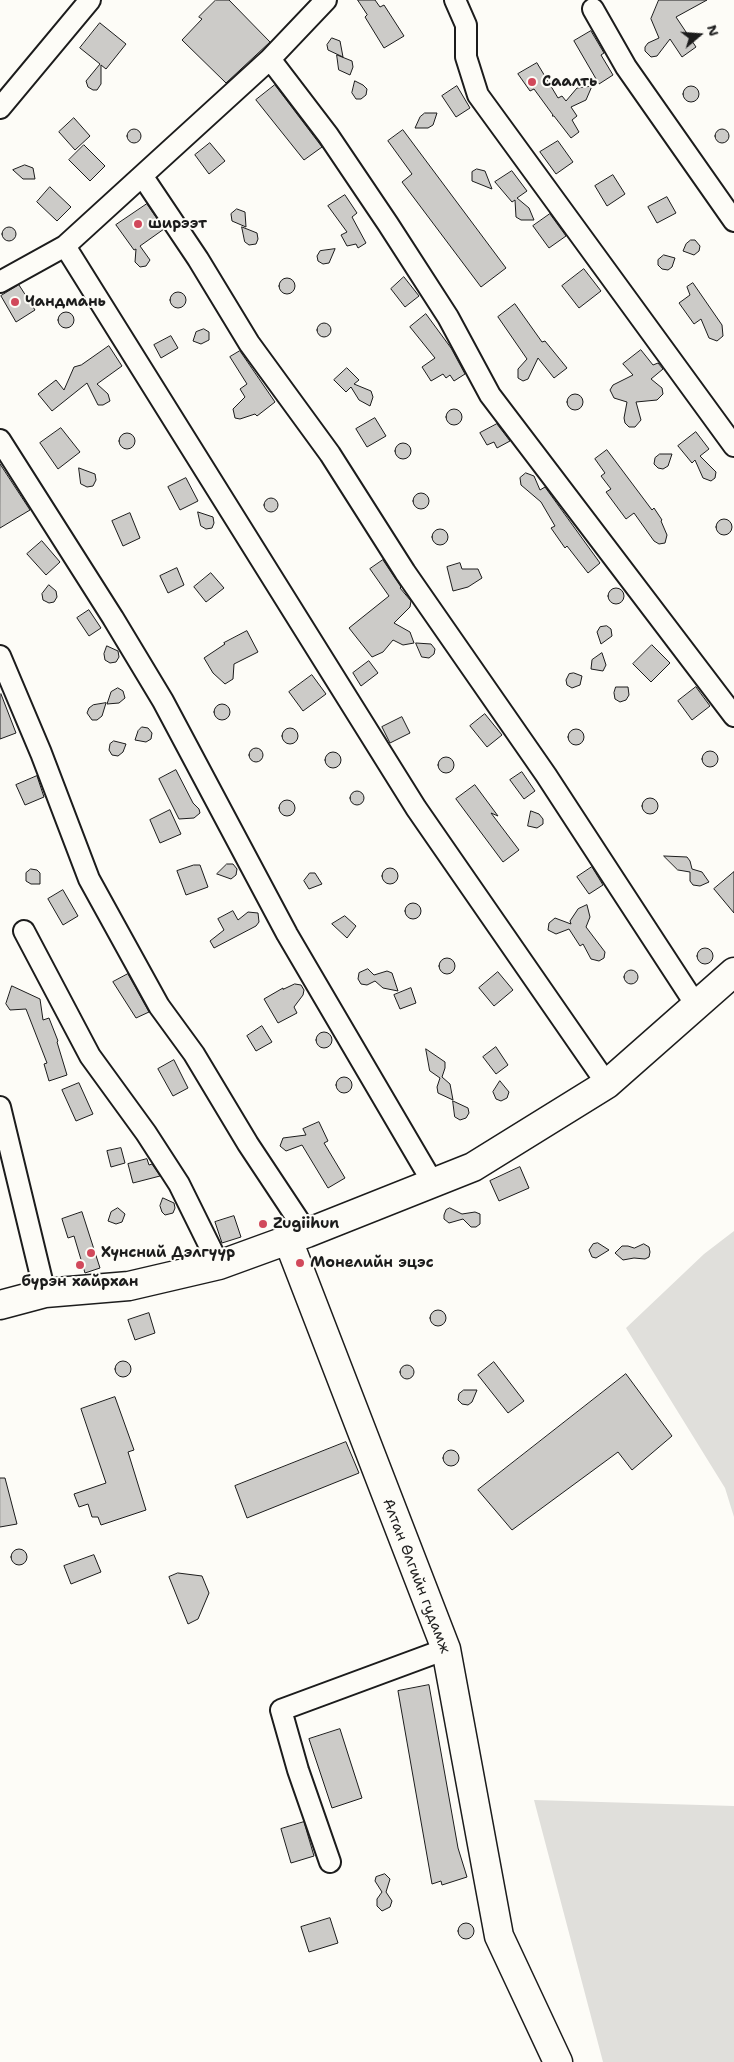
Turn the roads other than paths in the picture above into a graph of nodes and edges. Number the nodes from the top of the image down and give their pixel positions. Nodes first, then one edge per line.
1 (90, 0) edge
2 (326, 0) edge
3 (455, 0) edge
4 (593, 9) dead end
5 (270, 59) junction
6 (0, 108) edge
7 (143, 177) junction
8 (734, 221) edge
9 (65, 246) junction
10 (0, 282) edge
11 (0, 440) edge
12 (734, 446) edge
13 (0, 656) edge
14 (734, 716) edge
15 (24, 931) dead end
16 (734, 972) edge
17 (696, 1005) junction
18 (606, 1084) junction
19 (0, 1107) edge
20 (433, 1183) junction
21 (297, 1237) junction
22 (219, 1265) junction
23 (45, 1293) junction
24 (0, 1305) edge
25 (446, 1649) junction
26 (330, 1862) dead end
27 (558, 2062) edge

1 - 6 street
2 - 5 street
3 - 12 street
4 - 8 street
5 - 7 street
5 - 14 street
7 - 9 street
7 - 17 street
9 - 10 street
9 - 18 street
11 - 20 street
13 - 21 street
15 - 22 street
16 - 17 main road
17 - 18 main road
18 - 20 main road
19 - 23 street
20 - 21 main road
21 - 22 main road
21 - 25 main road, Алтан Өлгийн гудамж
22 - 23 main road
23 - 24 main road
25 - 26 street
25 - 27 main road, Алтан Өлгийн гудамж

